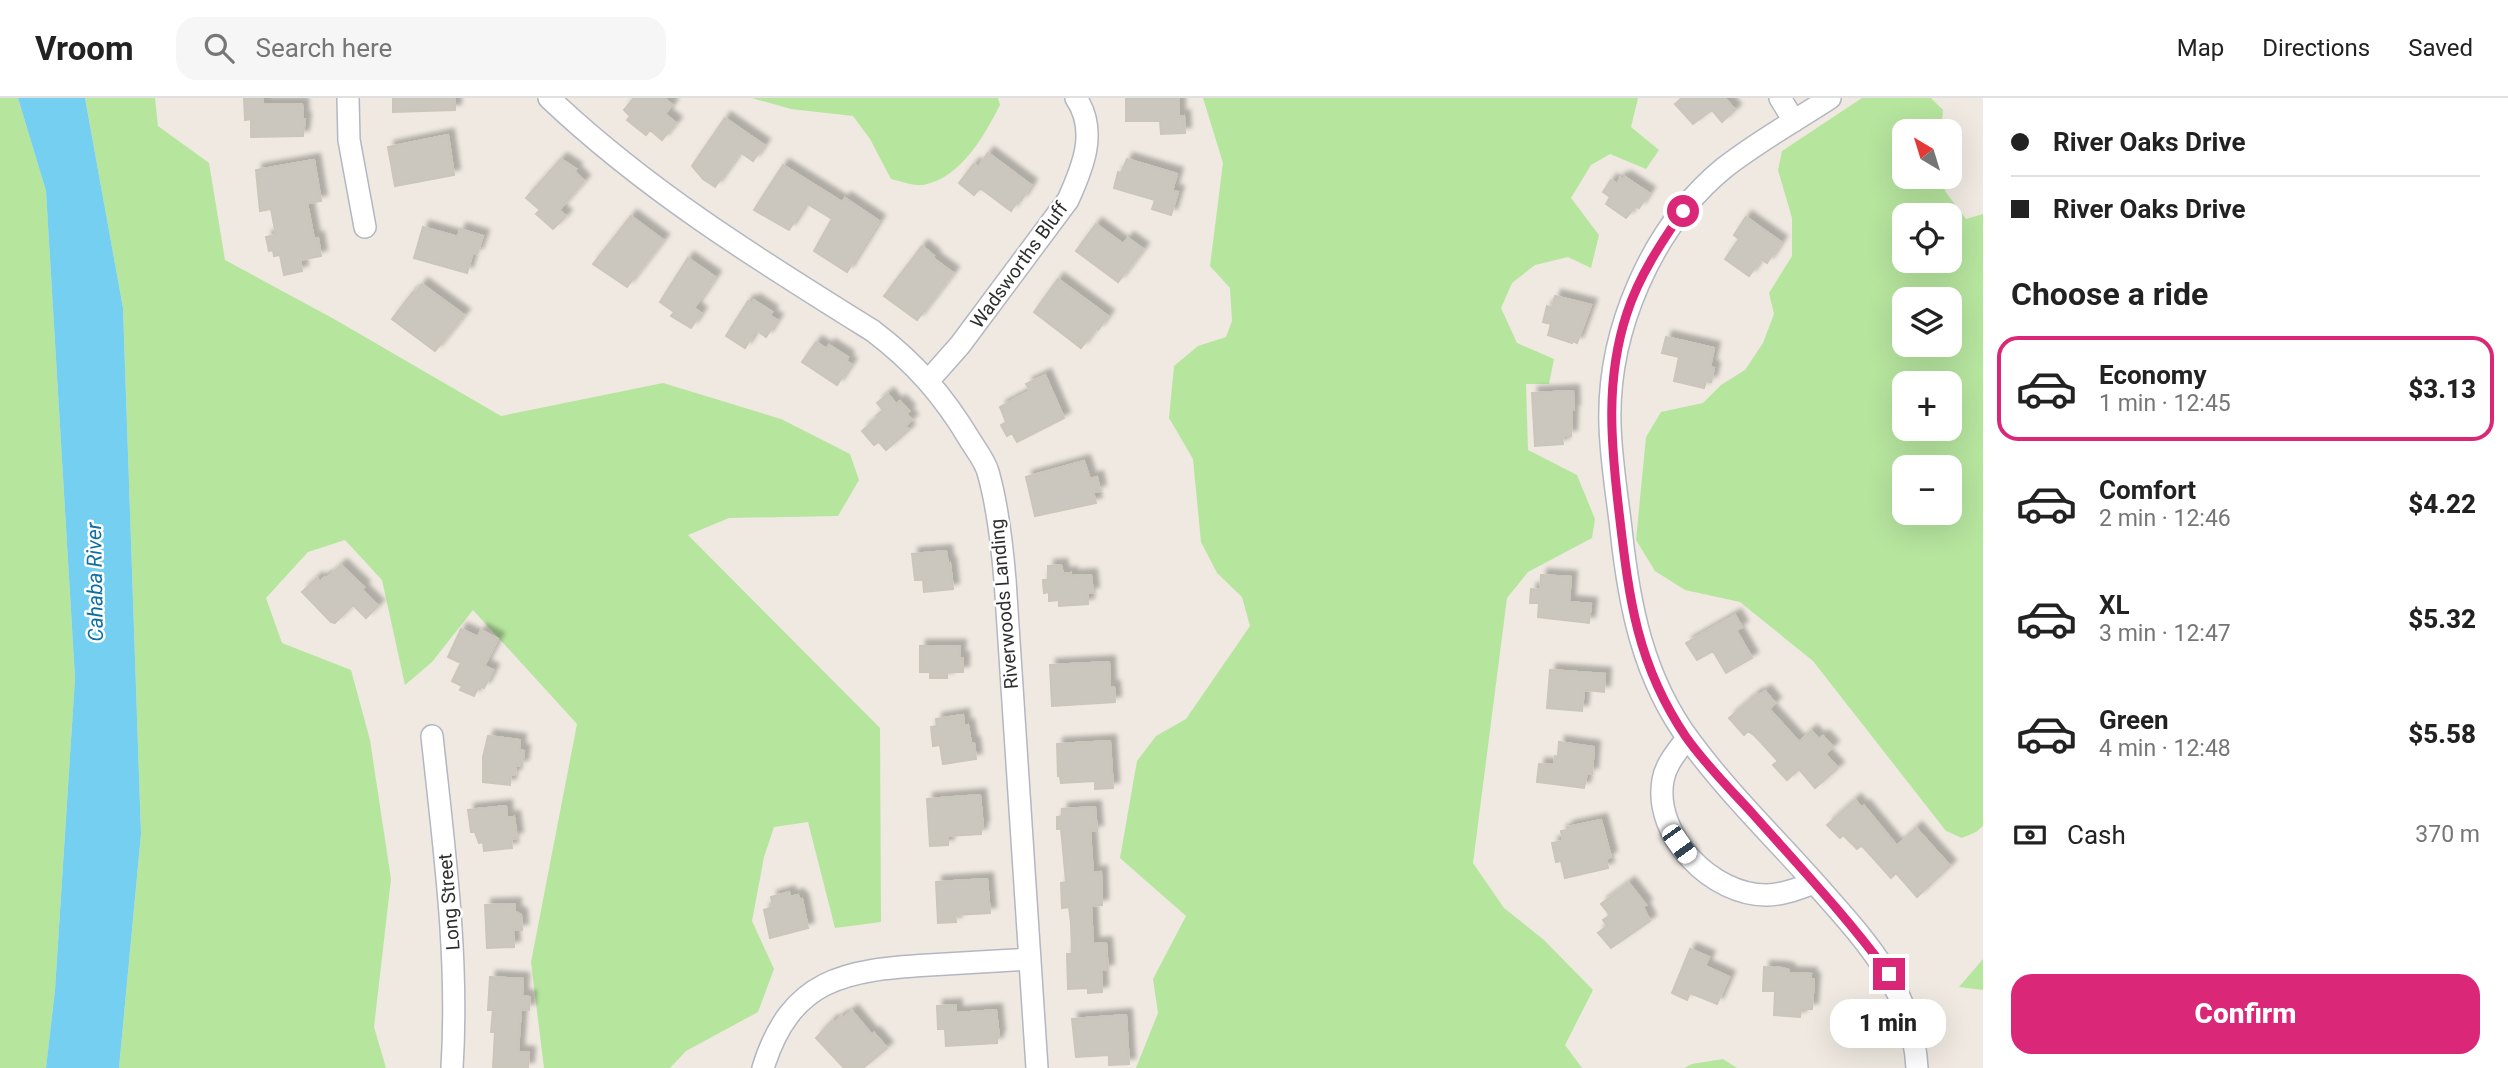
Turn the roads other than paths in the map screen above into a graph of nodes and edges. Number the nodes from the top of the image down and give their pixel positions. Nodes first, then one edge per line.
1 (348, 98) edge
2 (549, 98) edge
3 (1076, 98) edge
4 (1780, 98) edge
5 (1830, 98) edge
6 (1794, 121) junction
7 (365, 228) dead end
8 (929, 380) junction
9 (432, 736) dead end
10 (1688, 738) junction
11 (1814, 883) junction
12 (1030, 959) junction
13 (452, 1068) edge
14 (763, 1068) edge
15 (1037, 1068) edge
16 (1917, 1068) edge

1 - 7 street
2 - 8 street, Riverwoods Landing
3 - 8 street, Wadsworths Bluff
4 - 6 street
5 - 6 street
6 - 10 street
8 - 12 street, Riverwoods Landing
9 - 13 street, Long Street
10 - 11 street
10 - 11 street
11 - 16 street
12 - 14 street
12 - 15 street, Riverwoods Landing

